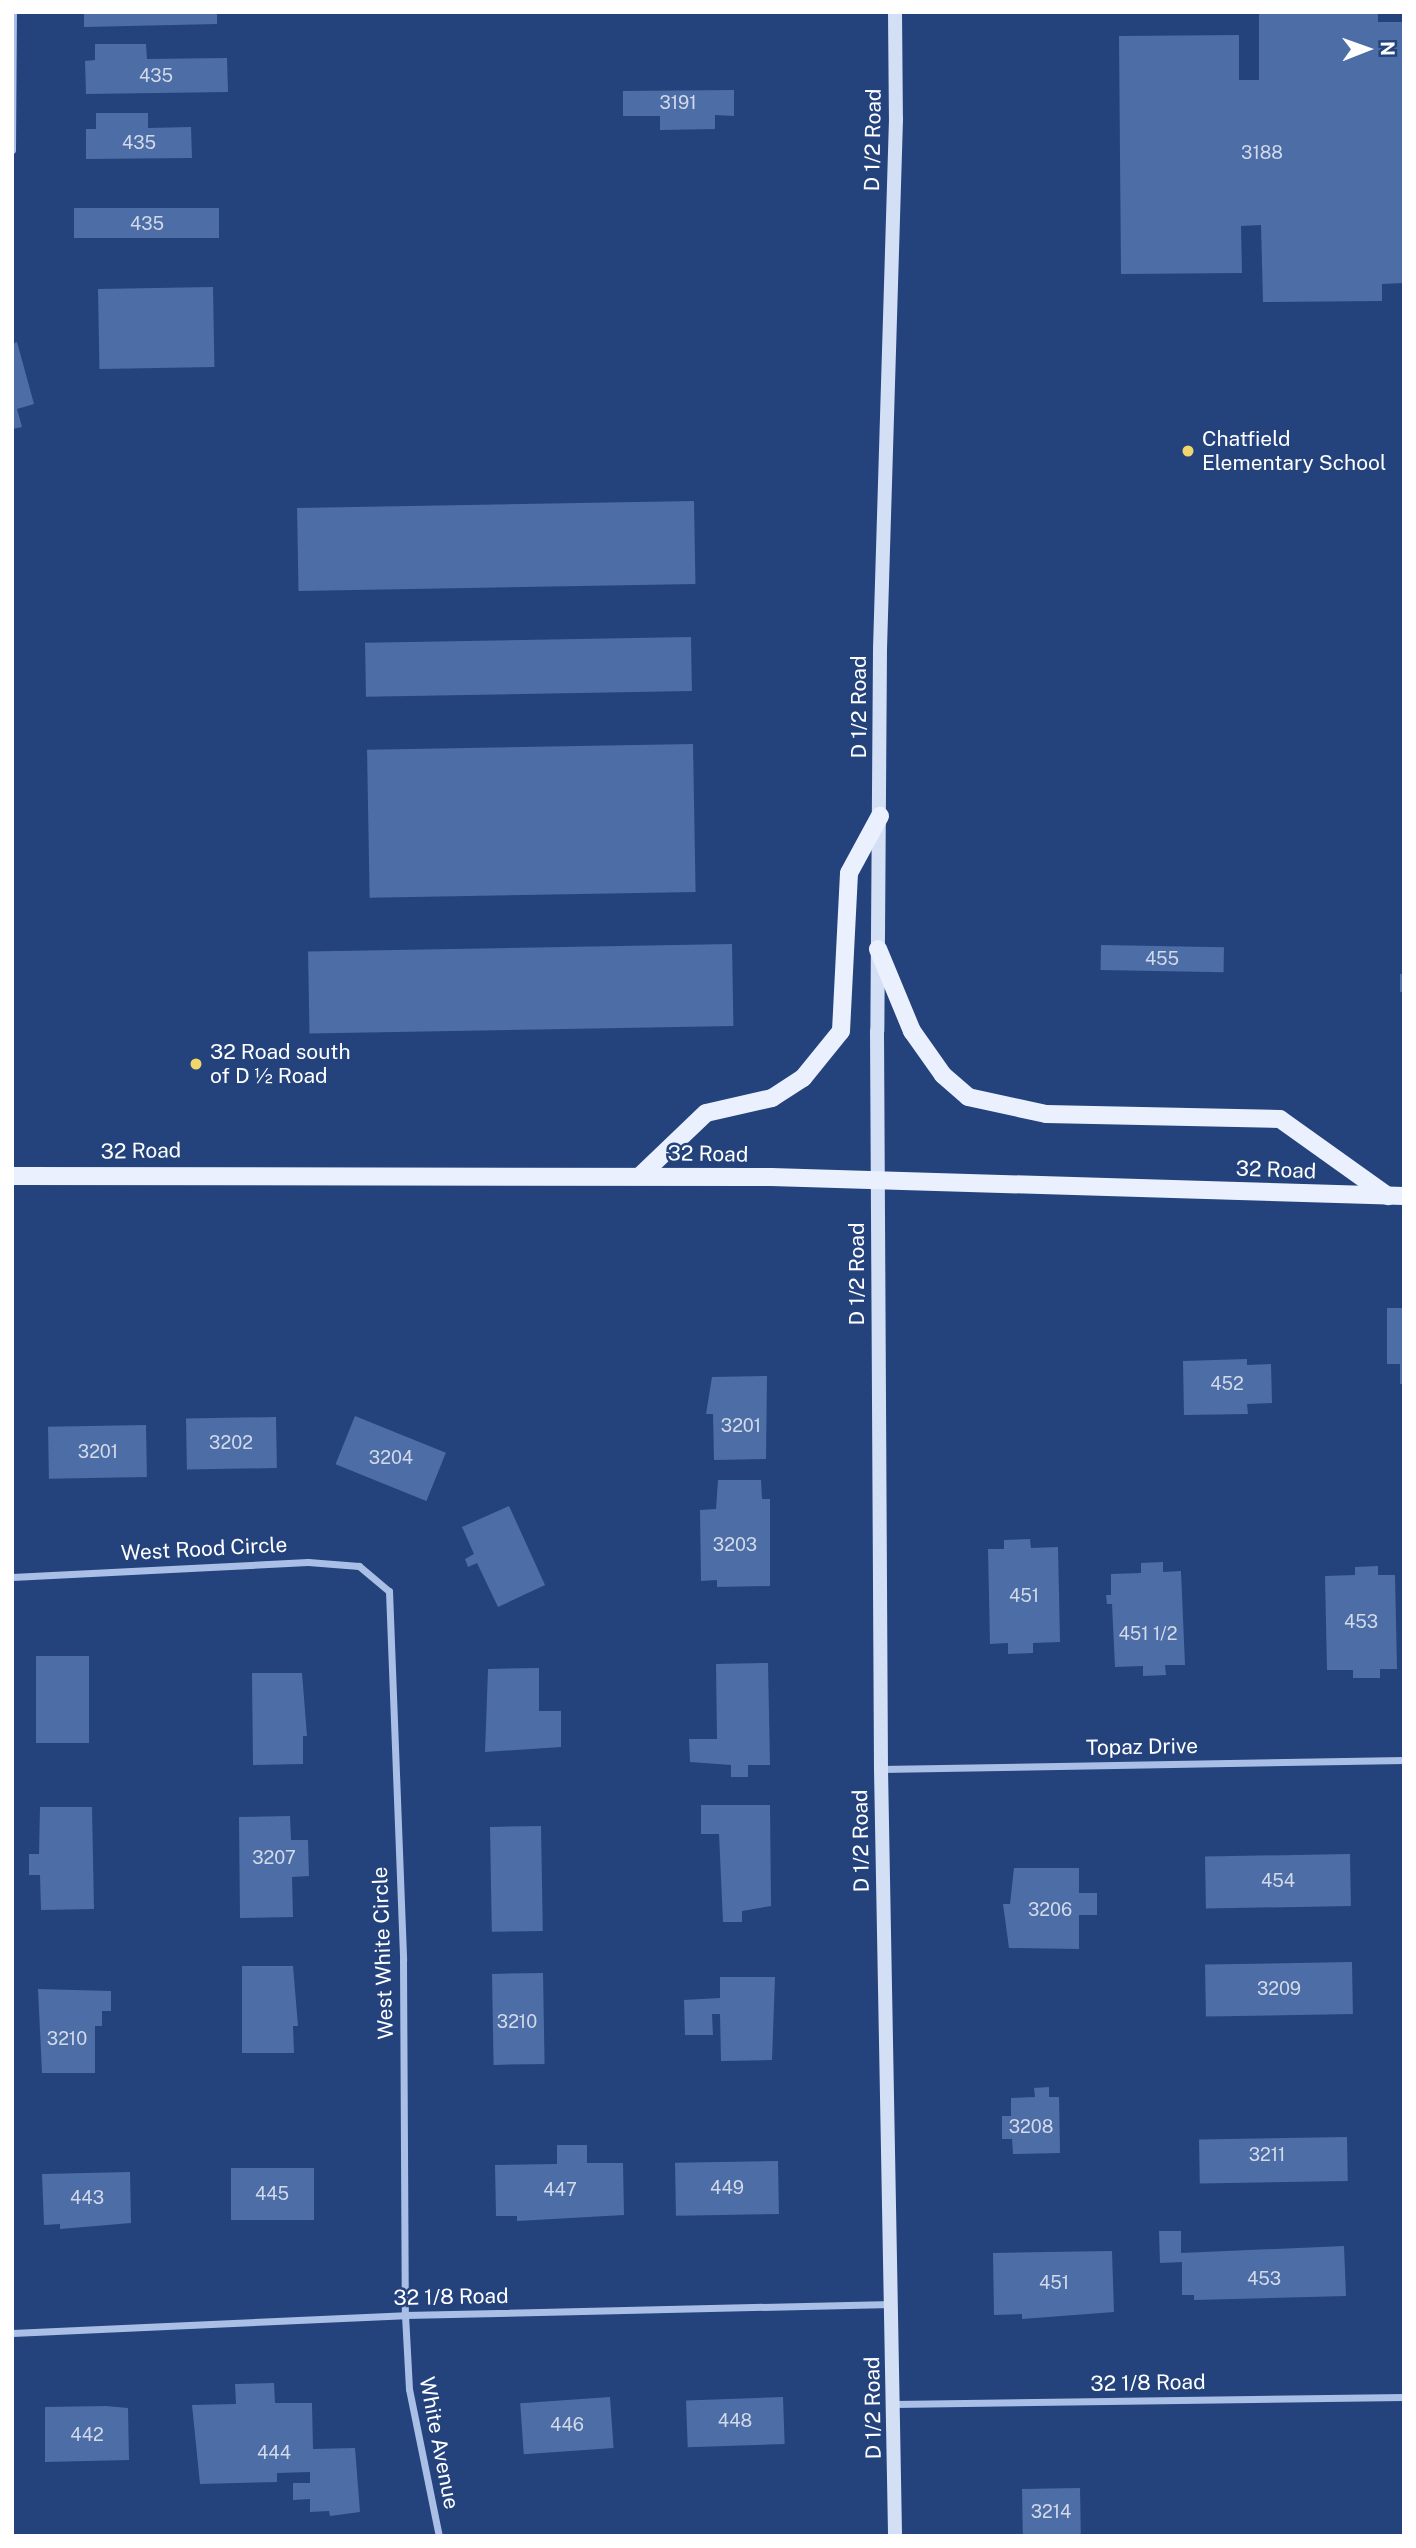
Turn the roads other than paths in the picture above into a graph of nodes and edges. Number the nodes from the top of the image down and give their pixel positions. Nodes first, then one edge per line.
1 (13, 12) edge
2 (895, 12) edge
3 (12, 150) edge
4 (880, 817) junction
5 (878, 949) junction
6 (12, 1176) edge
7 (640, 1176) junction
8 (878, 1181) junction
9 (1396, 1196) edge
10 (12, 1577) edge
11 (389, 1591) joint
12 (1404, 1760) edge
13 (881, 1769) junction
14 (892, 2304) junction
15 (405, 2315) junction
16 (12, 2333) edge
17 (1404, 2397) edge
18 (894, 2404) junction
19 (439, 2536) edge
20 (895, 2536) edge

1 - 3 street
2 - 4 main road, D 1/2 Road
4 - 5 main road, D 1/2 Road
4 - 7 main road
5 - 8 main road, D 1/2 Road
5 - 9 main road
6 - 7 main road, 32 Road
7 - 8 main road, 32 Road
8 - 9 main road, 32 Road
8 - 13 main road, D 1/2 Road
10 - 11 street, West Rood Circle
11 - 15 street, West White Circle
12 - 13 street, Topaz Drive
13 - 14 main road, D 1/2 Road
14 - 15 street, 32 1/8 Road
14 - 18 main road, D 1/2 Road
15 - 16 street, 32 1/8 Road
15 - 19 street, White Avenue
17 - 18 street, 32 1/8 Road
18 - 20 main road, D 1/2 Road

